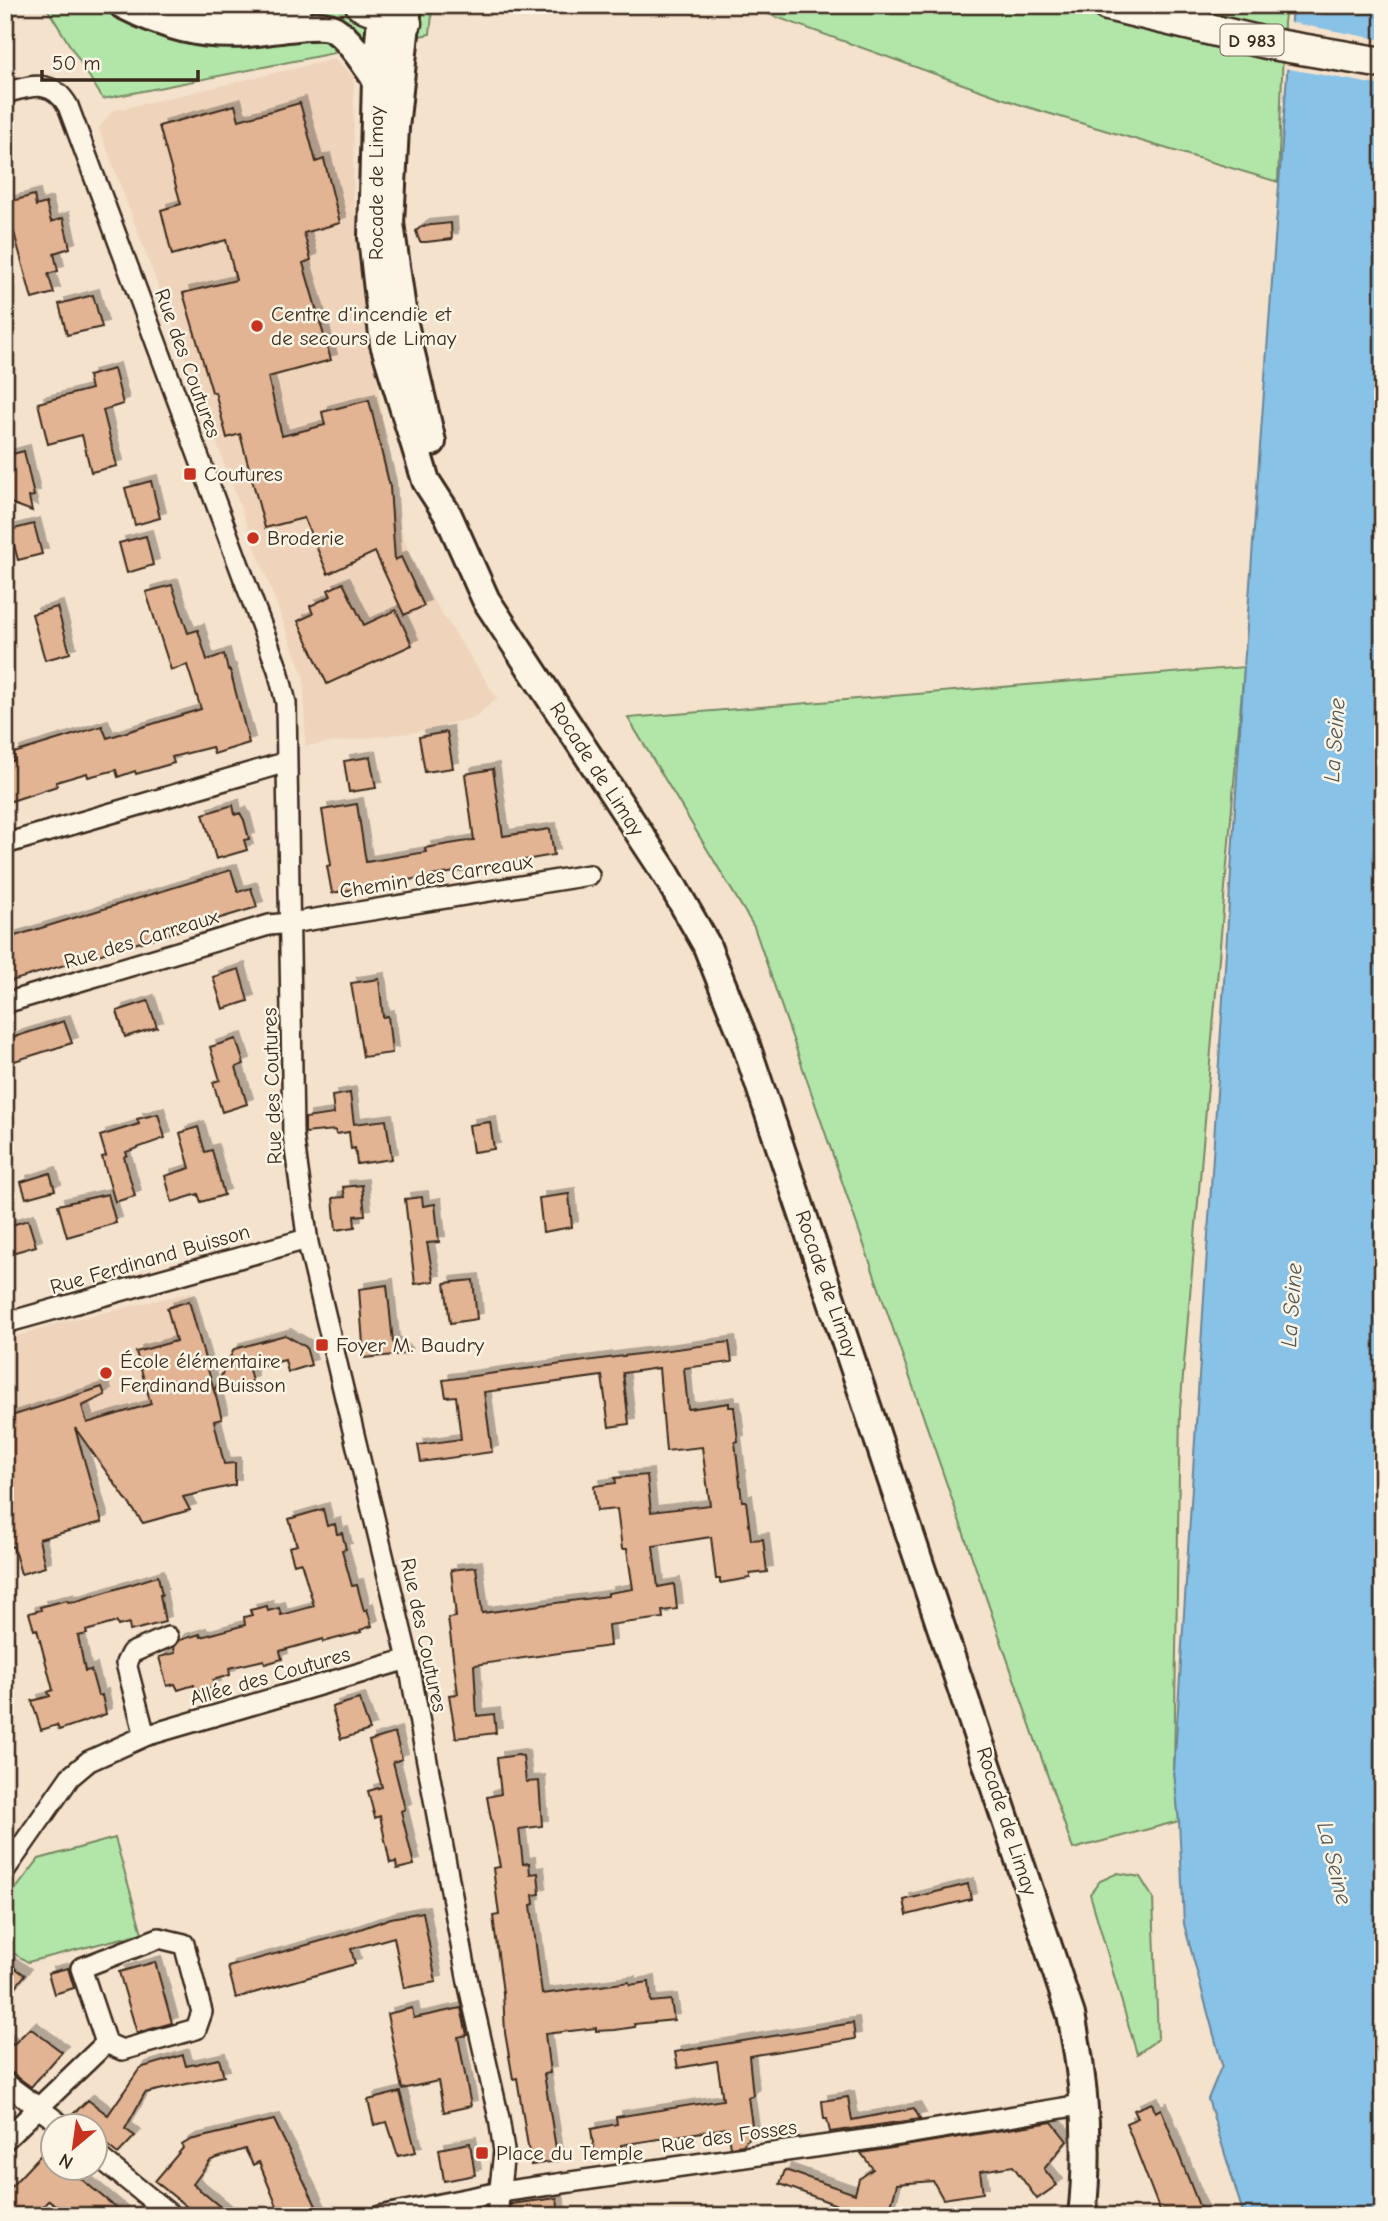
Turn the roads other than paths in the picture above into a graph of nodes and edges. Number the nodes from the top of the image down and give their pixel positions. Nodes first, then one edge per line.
1 (123, 5) edge
2 (180, 5) edge
3 (296, 5) edge
4 (1114, 7) edge
5 (390, 12) edge
6 (329, 27) junction
7 (1383, 63) edge
8 (376, 79) junction
9 (5, 93) edge
10 (448, 515) junction
11 (287, 762) junction
12 (5, 844) edge
13 (589, 875) dead end
14 (291, 923) junction
15 (5, 1003) edge
16 (307, 1239) junction
17 (5, 1323) edge
18 (168, 1637) dead end
19 (408, 1659) junction
20 (145, 1736) junction
21 (5, 1870) edge
22 (106, 2043) junction
23 (5, 2083) edge
24 (1086, 2104) junction
25 (40, 2107) junction
26 (46, 2112) edge
27 (5, 2140) edge
28 (108, 2163) edge
29 (500, 2192) junction
30 (1083, 2215) edge
31 (172, 2216) edge
32 (380, 2216) edge
33 (497, 2216) edge

1 - 6 main road
2 - 3 main road
4 - 7 main road, D 983
5 - 6 main road
5 - 8 main road, Rocade de Limay
5 - 10 main road, Rocade de Limay
6 - 8 main road
8 - 10 main road, Rocade de Limay
9 - 11 street, Rue des Coutures
10 - 24 main road, Rocade de Limay
11 - 12 street
11 - 14 street, Rue des Coutures
13 - 14 street, Chemin des Carreaux
14 - 15 street, Rue des Carreaux
14 - 16 street, Rue des Coutures
16 - 17 street, Rue Ferdinand Buisson
16 - 19 street, Rue des Coutures
18 - 20 street
19 - 20 street, Allée des Coutures
19 - 29 street, Rue des Coutures
20 - 21 street, Allée des Coutures
22 - 22 street
22 - 25 street
23 - 25 street
24 - 29 street, Rue des Fosses
24 - 30 main road, Rocade de Limay
25 - 26 street
25 - 27 street
28 - 31 street
29 - 32 street, Rue des Fosses
29 - 33 street, Rue des Coutures

